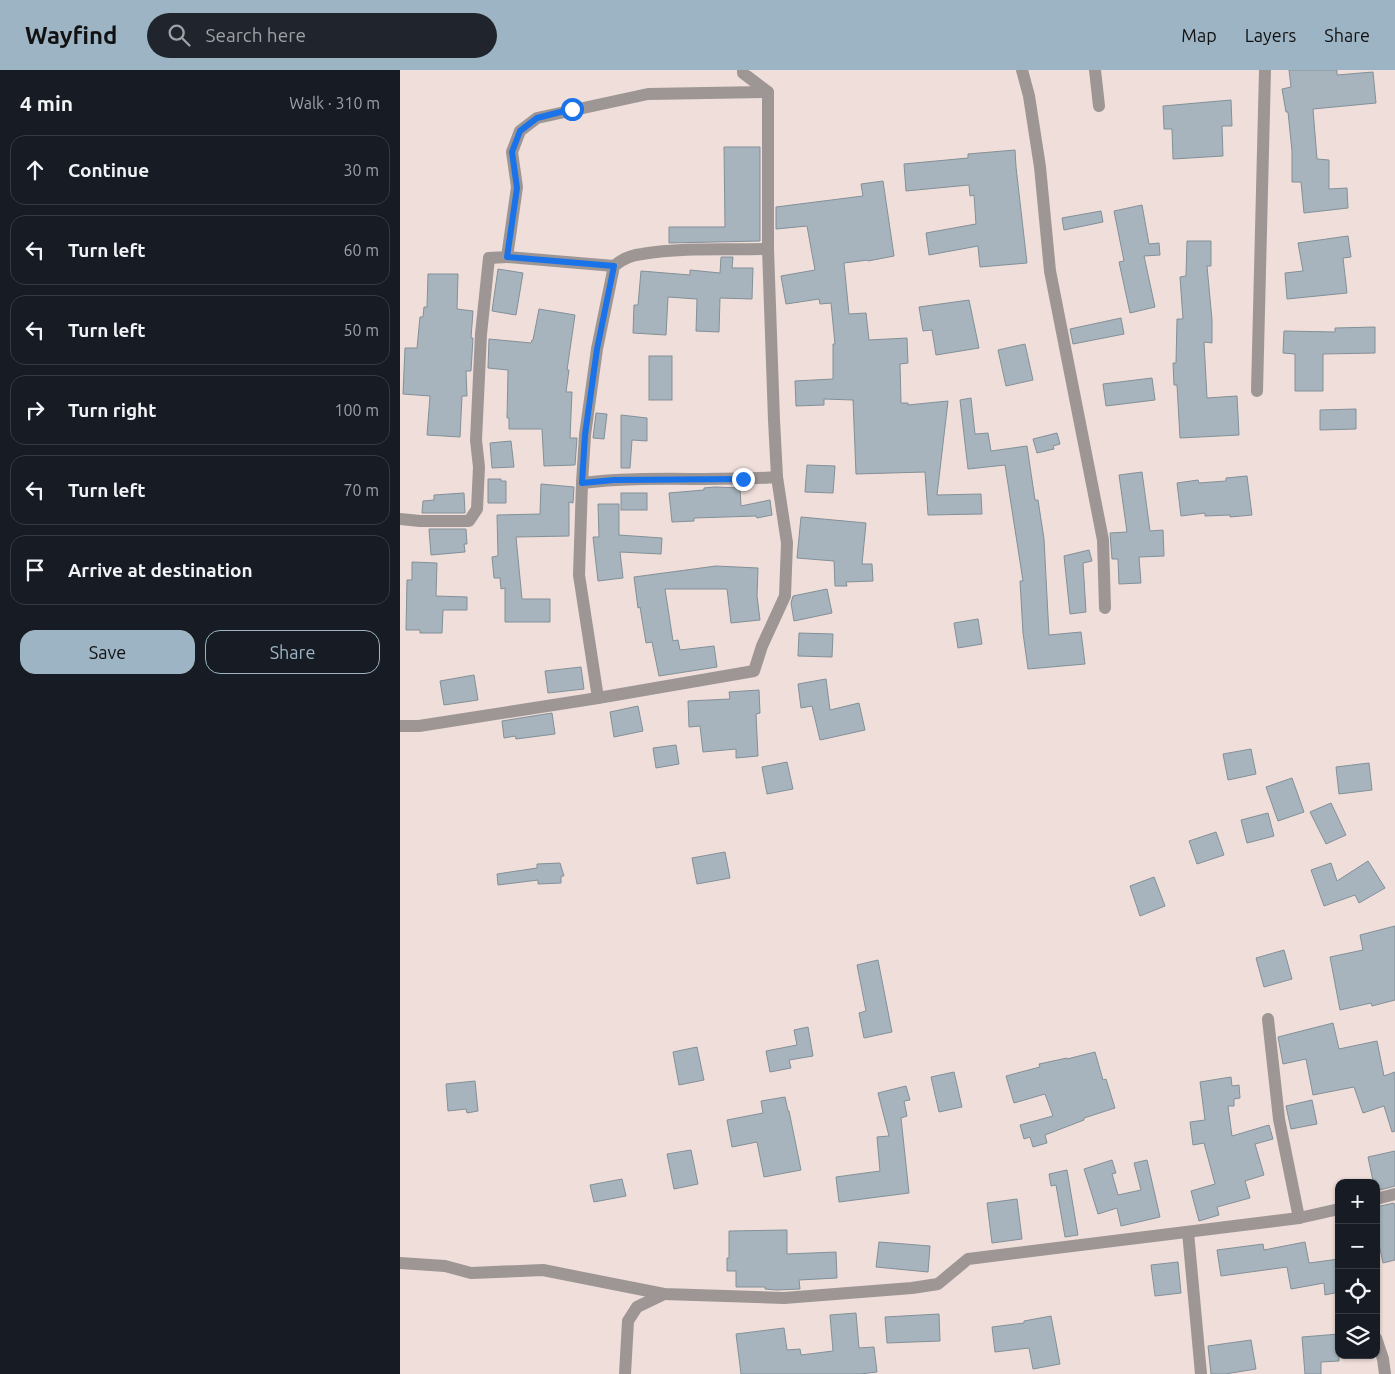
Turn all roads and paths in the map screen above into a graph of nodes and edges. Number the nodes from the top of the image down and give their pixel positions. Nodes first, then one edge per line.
1 (743, 70) edge
2 (1022, 70) edge
3 (1095, 70) edge
4 (1265, 70) edge
5 (768, 92) junction
6 (1099, 106) dead end
7 (768, 249) junction
8 (507, 257) junction
9 (614, 266) junction
10 (1258, 391) dead end
11 (776, 476) junction
12 (582, 483) junction
13 (400, 519) edge
14 (1105, 608) dead end
15 (598, 698) junction
16 (400, 726) edge
17 (1268, 1019) dead end
18 (1395, 1194) edge
19 (1380, 1198) edge
20 (1335, 1209) edge
21 (1300, 1218) junction
22 (1188, 1232) junction
23 (400, 1263) edge
24 (664, 1294) junction
25 (1380, 1350) edge
26 (625, 1374) edge
27 (1201, 1374) edge
28 (1385, 1374) edge

1 - 5 street
2 - 14 street
3 - 6 street
4 - 10 street
5 - 7 street
5 - 8 street
7 - 9 street
7 - 11 street
8 - 9 street
8 - 13 street
9 - 12 street
11 - 12 street
11 - 15 street
12 - 15 street
15 - 16 street
17 - 21 street
18 - 19 street
20 - 21 street
21 - 22 street
22 - 24 street
22 - 27 street
23 - 24 street
24 - 26 street
25 - 28 street

